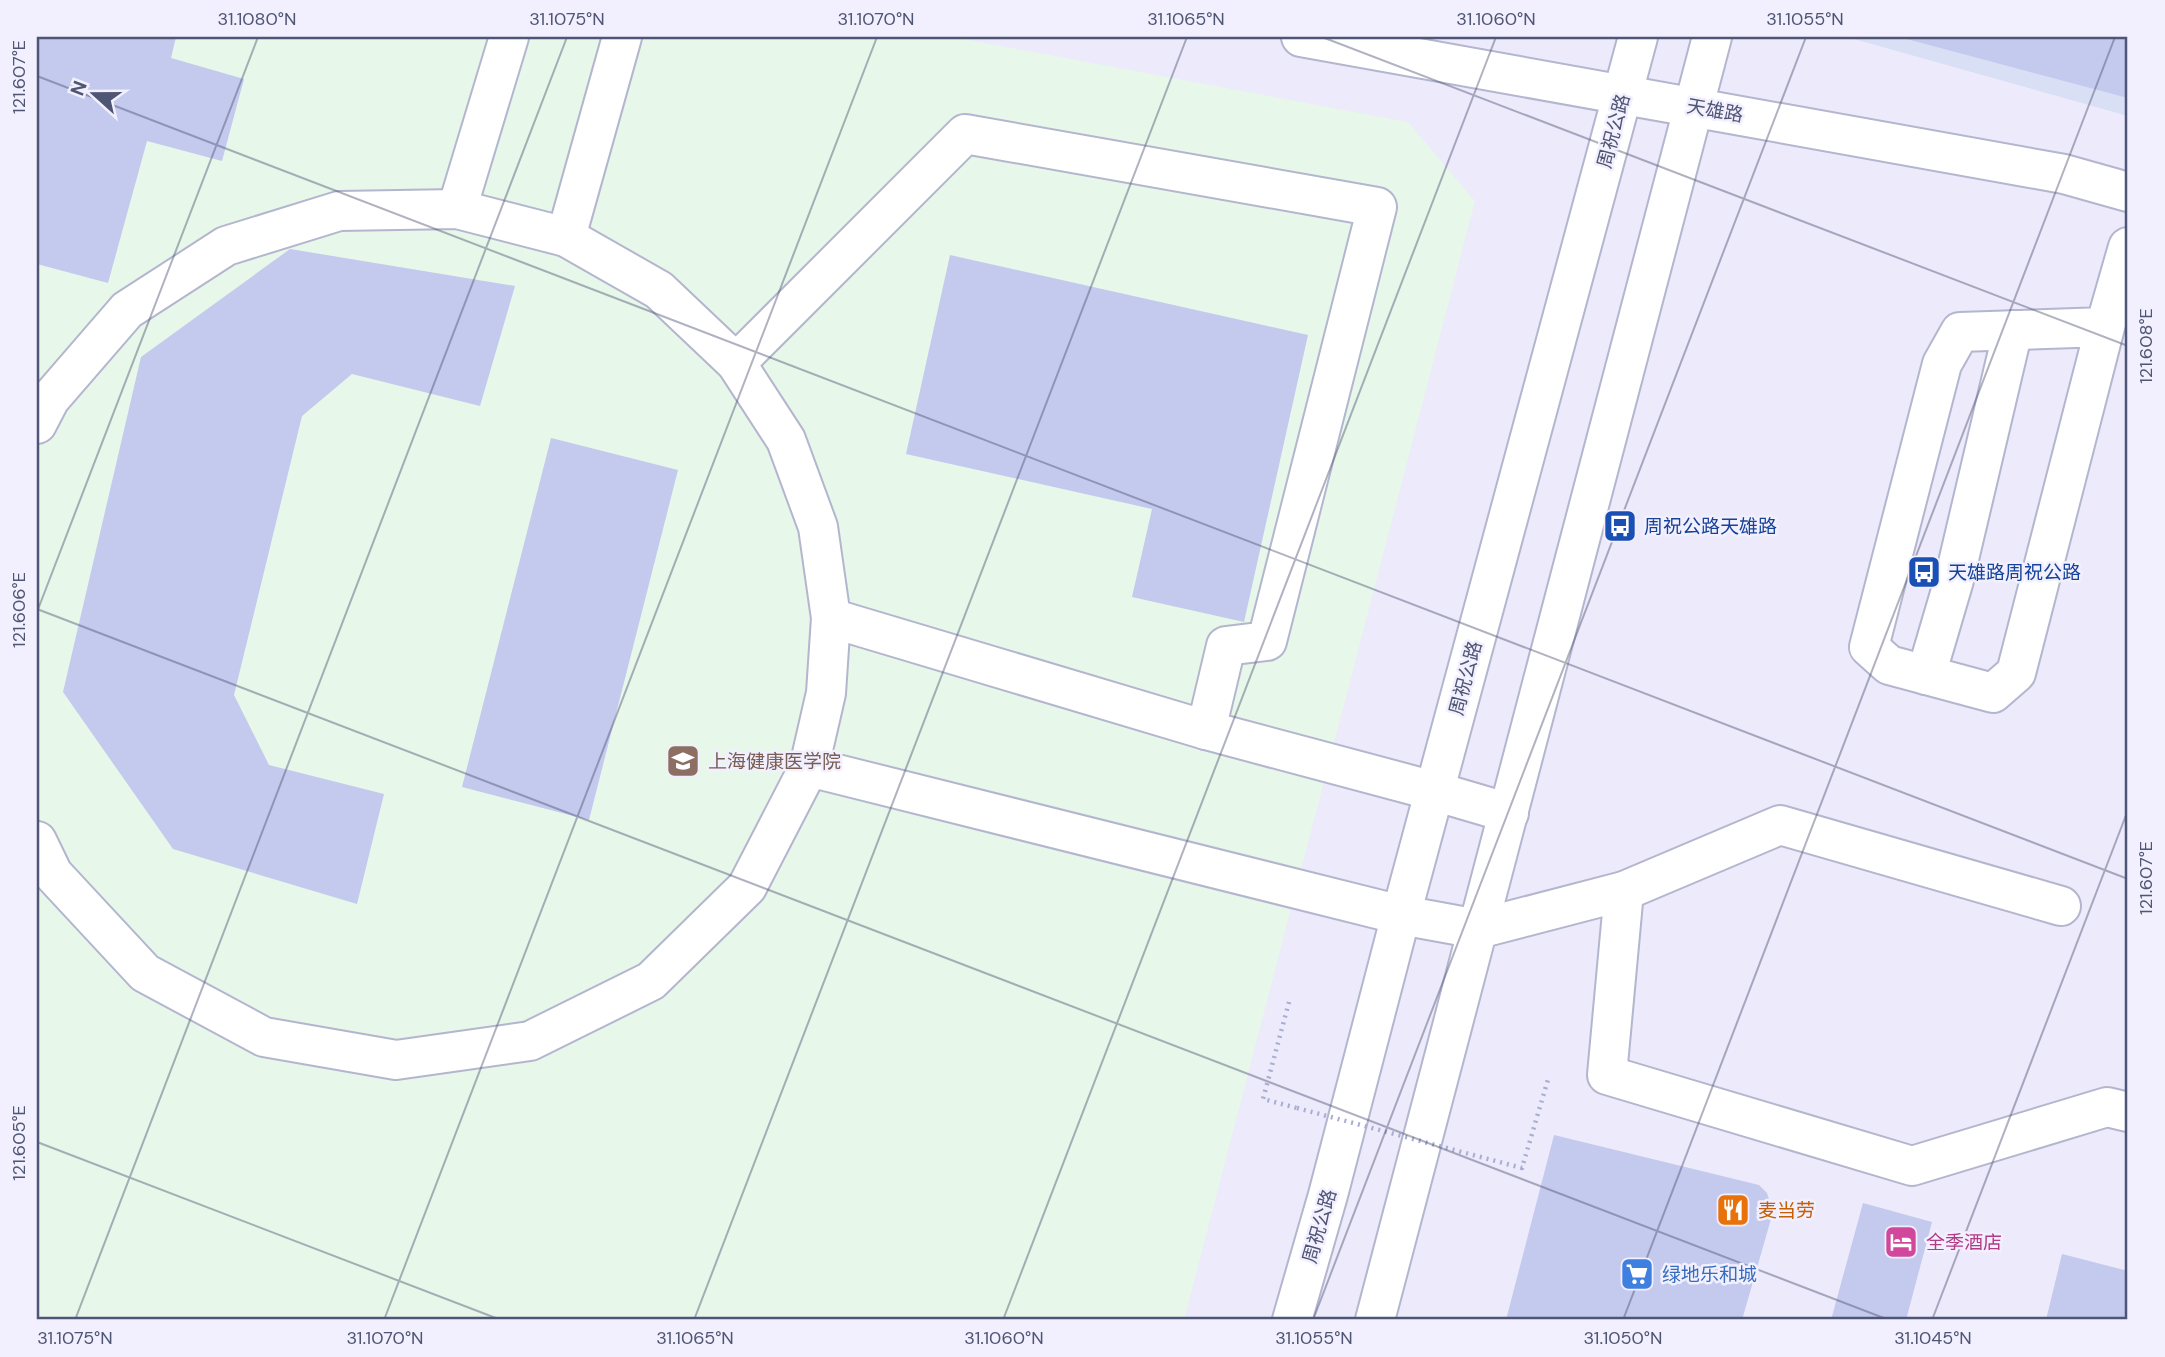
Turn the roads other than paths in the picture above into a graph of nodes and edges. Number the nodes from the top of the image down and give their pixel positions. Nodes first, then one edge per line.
1 (509, 37) edge
2 (622, 37) edge
3 (1301, 37) edge
4 (1639, 37) edge
5 (1712, 37) edge
6 (1623, 93) junction
7 (1693, 106) junction
8 (2128, 192) edge
9 (457, 209) junction
10 (566, 237) junction
11 (2128, 247) edge
12 (2105, 327) junction
13 (2013, 330) junction
14 (736, 363) junction
15 (41, 407) edge
16 (831, 618) junction
17 (1926, 674) junction
18 (1206, 730) junction
19 (809, 766) junction
20 (1434, 791) junction
21 (1509, 813) junction
22 (42, 866) edge
23 (1624, 891) junction
24 (2060, 906) dead end
25 (1401, 915) junction
26 (1478, 929) junction
27 (2128, 1112) edge
28 (1292, 1320) edge
29 (1375, 1320) edge

1 - 9 street
2 - 10 street
3 - 6 street, 天雄路
4 - 6 street, 周祝公路
5 - 7 street
6 - 7 street, 天雄路
6 - 20 street, 周祝公路
7 - 8 street, 天雄路
7 - 21 street
9 - 10 street
9 - 15 street
10 - 14 street
11 - 12 street
12 - 13 street
12 - 17 street
13 - 17 street
13 - 17 street
14 - 16 street
14 - 18 street
16 - 18 street
16 - 19 street
18 - 20 street
19 - 22 street
19 - 25 street
20 - 21 street
20 - 25 street, 周祝公路
21 - 26 street
23 - 24 street
23 - 26 street
23 - 27 street
25 - 26 street
25 - 28 street, 周祝公路
26 - 29 street

